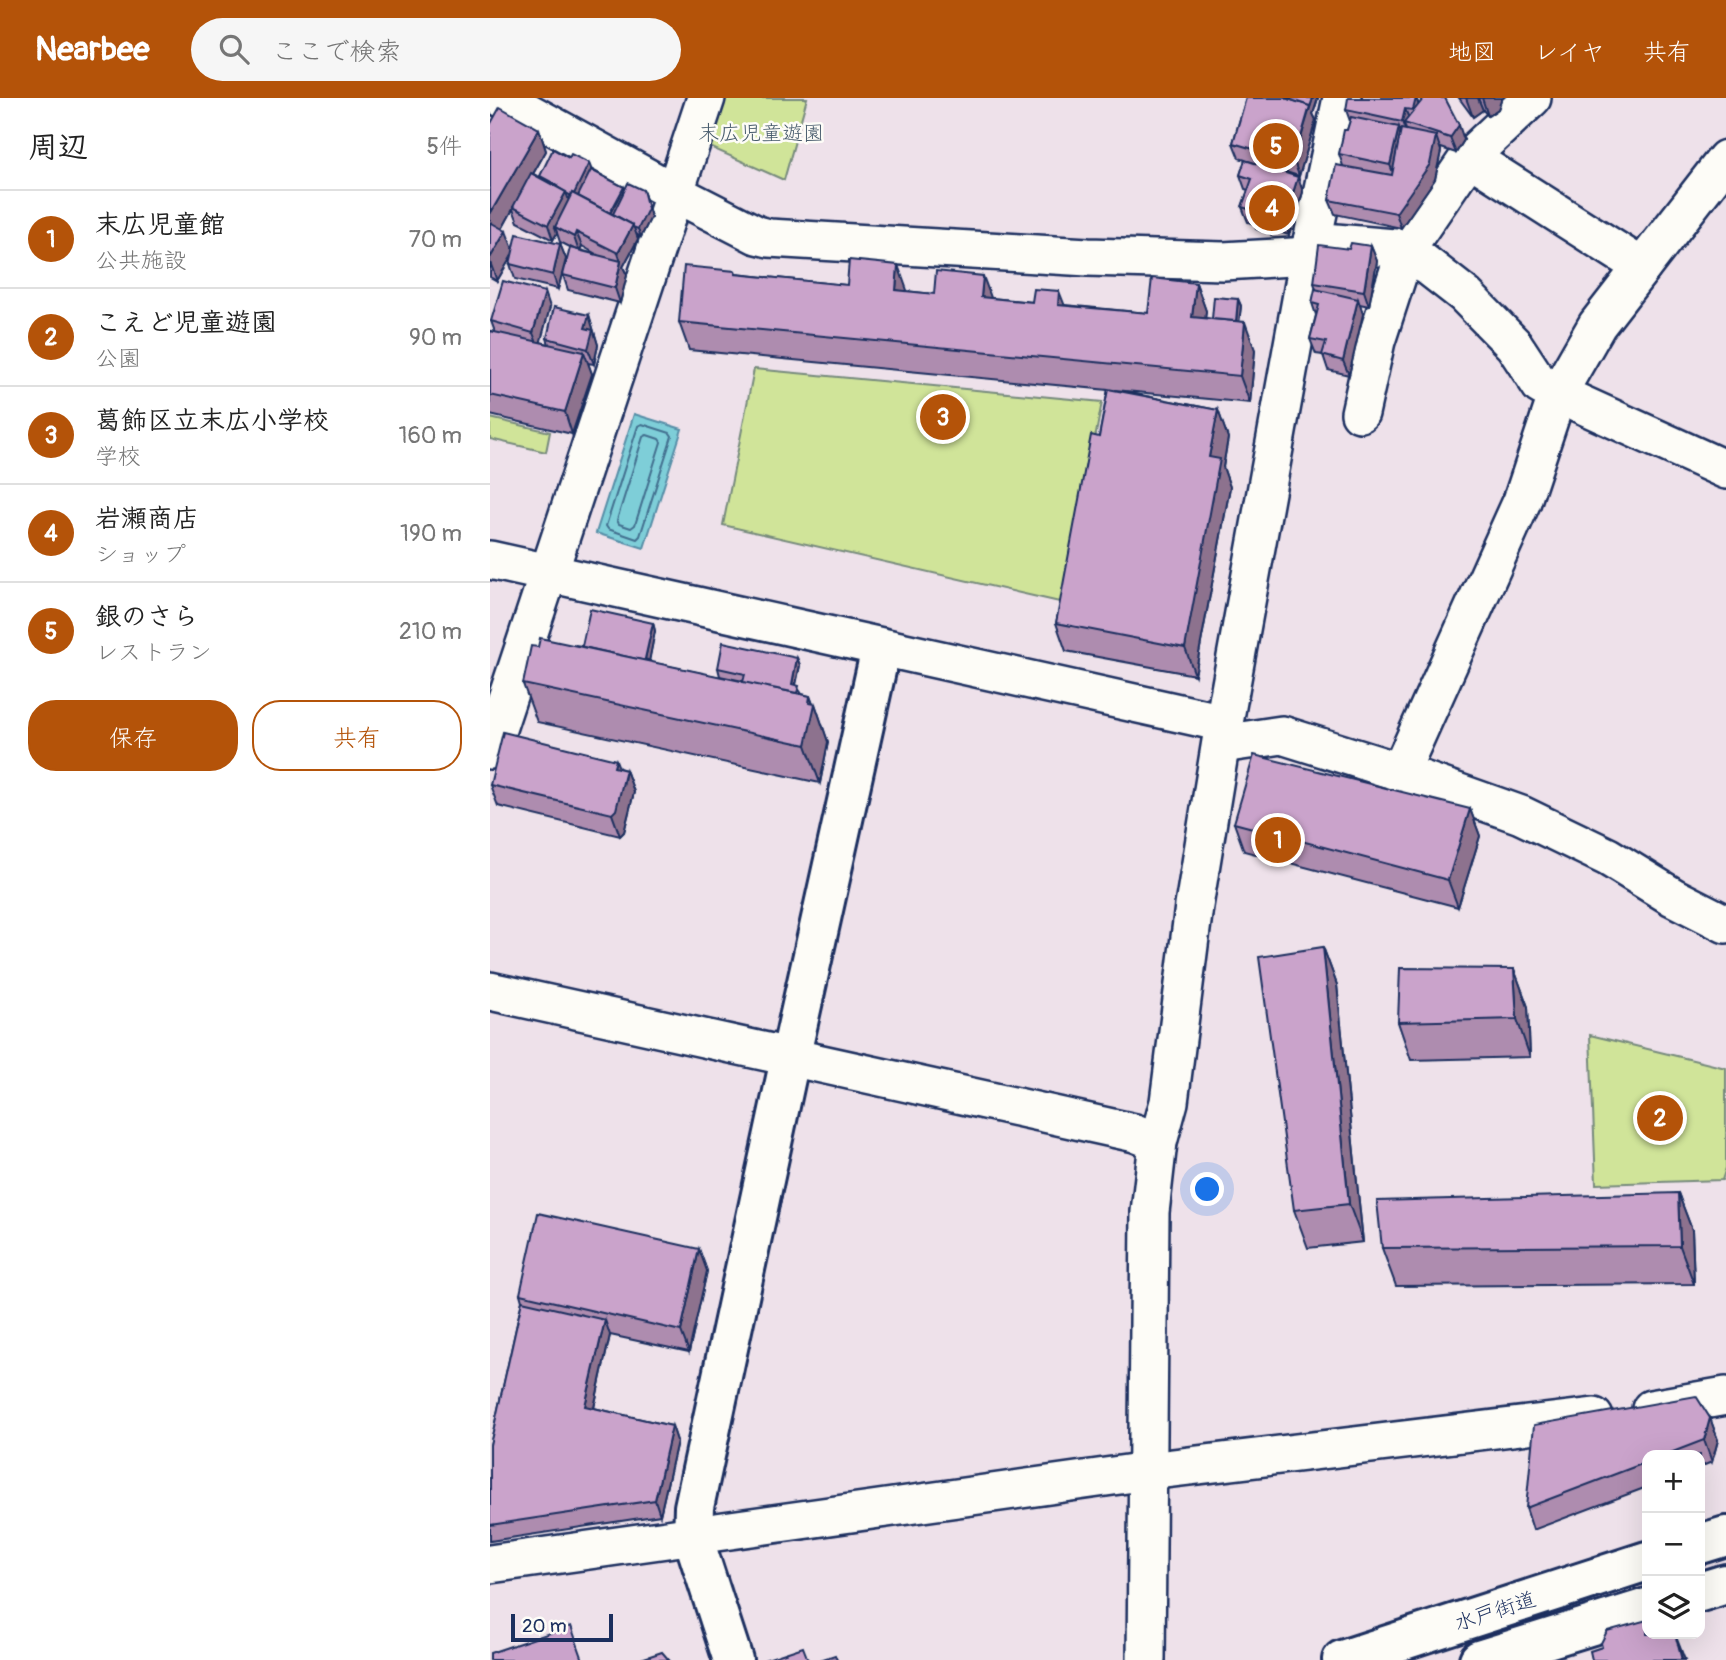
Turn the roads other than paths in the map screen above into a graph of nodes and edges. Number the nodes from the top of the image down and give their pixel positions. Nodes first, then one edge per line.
1 (502, 98) edge
2 (706, 98) edge
3 (1342, 98) edge
4 (1532, 98) edge
5 (1469, 157) junction
6 (1726, 159) edge
7 (675, 193) junction
8 (1311, 249) junction
9 (1405, 249) junction
10 (1642, 267) junction
11 (1558, 393) junction
12 (1360, 413) dead end
13 (1726, 470) edge
14 (490, 560) edge
15 (549, 573) junction
16 (881, 648) junction
17 (1223, 731) junction
18 (490, 750) edge
19 (1400, 772) junction
20 (1726, 924) edge
21 (490, 991) edge
22 (790, 1059) junction
23 (1158, 1142) junction
24 (1726, 1396) edge
25 (1148, 1471) junction
26 (694, 1536) junction
27 (1726, 1536) edge
28 (1705, 1542) edge
29 (1642, 1563) edge
30 (490, 1564) edge
31 (1726, 1584) edge
32 (1705, 1590) edge
33 (1642, 1610) edge
34 (733, 1660) edge
35 (1146, 1660) edge
36 (1342, 1660) edge
37 (1479, 1660) edge

1 - 7 street
2 - 7 street
3 - 8 street
4 - 5 street
5 - 9 street
5 - 10 street
6 - 10 street
7 - 8 street
7 - 15 street
8 - 9 street
8 - 17 street
9 - 11 street
9 - 12 street
10 - 11 street
11 - 13 street
11 - 19 street
14 - 15 street
15 - 16 street
15 - 18 street
16 - 17 street
16 - 22 main road
17 - 19 street
17 - 23 street
19 - 20 street
21 - 22 street
22 - 23 street
22 - 26 main road
23 - 25 street
24 - 25 street
25 - 26 street
25 - 35 street
26 - 30 street
26 - 34 main road
27 - 28 main road
29 - 36 main road, 水戸街道
31 - 32 main road
33 - 37 main road, 水戸街道

